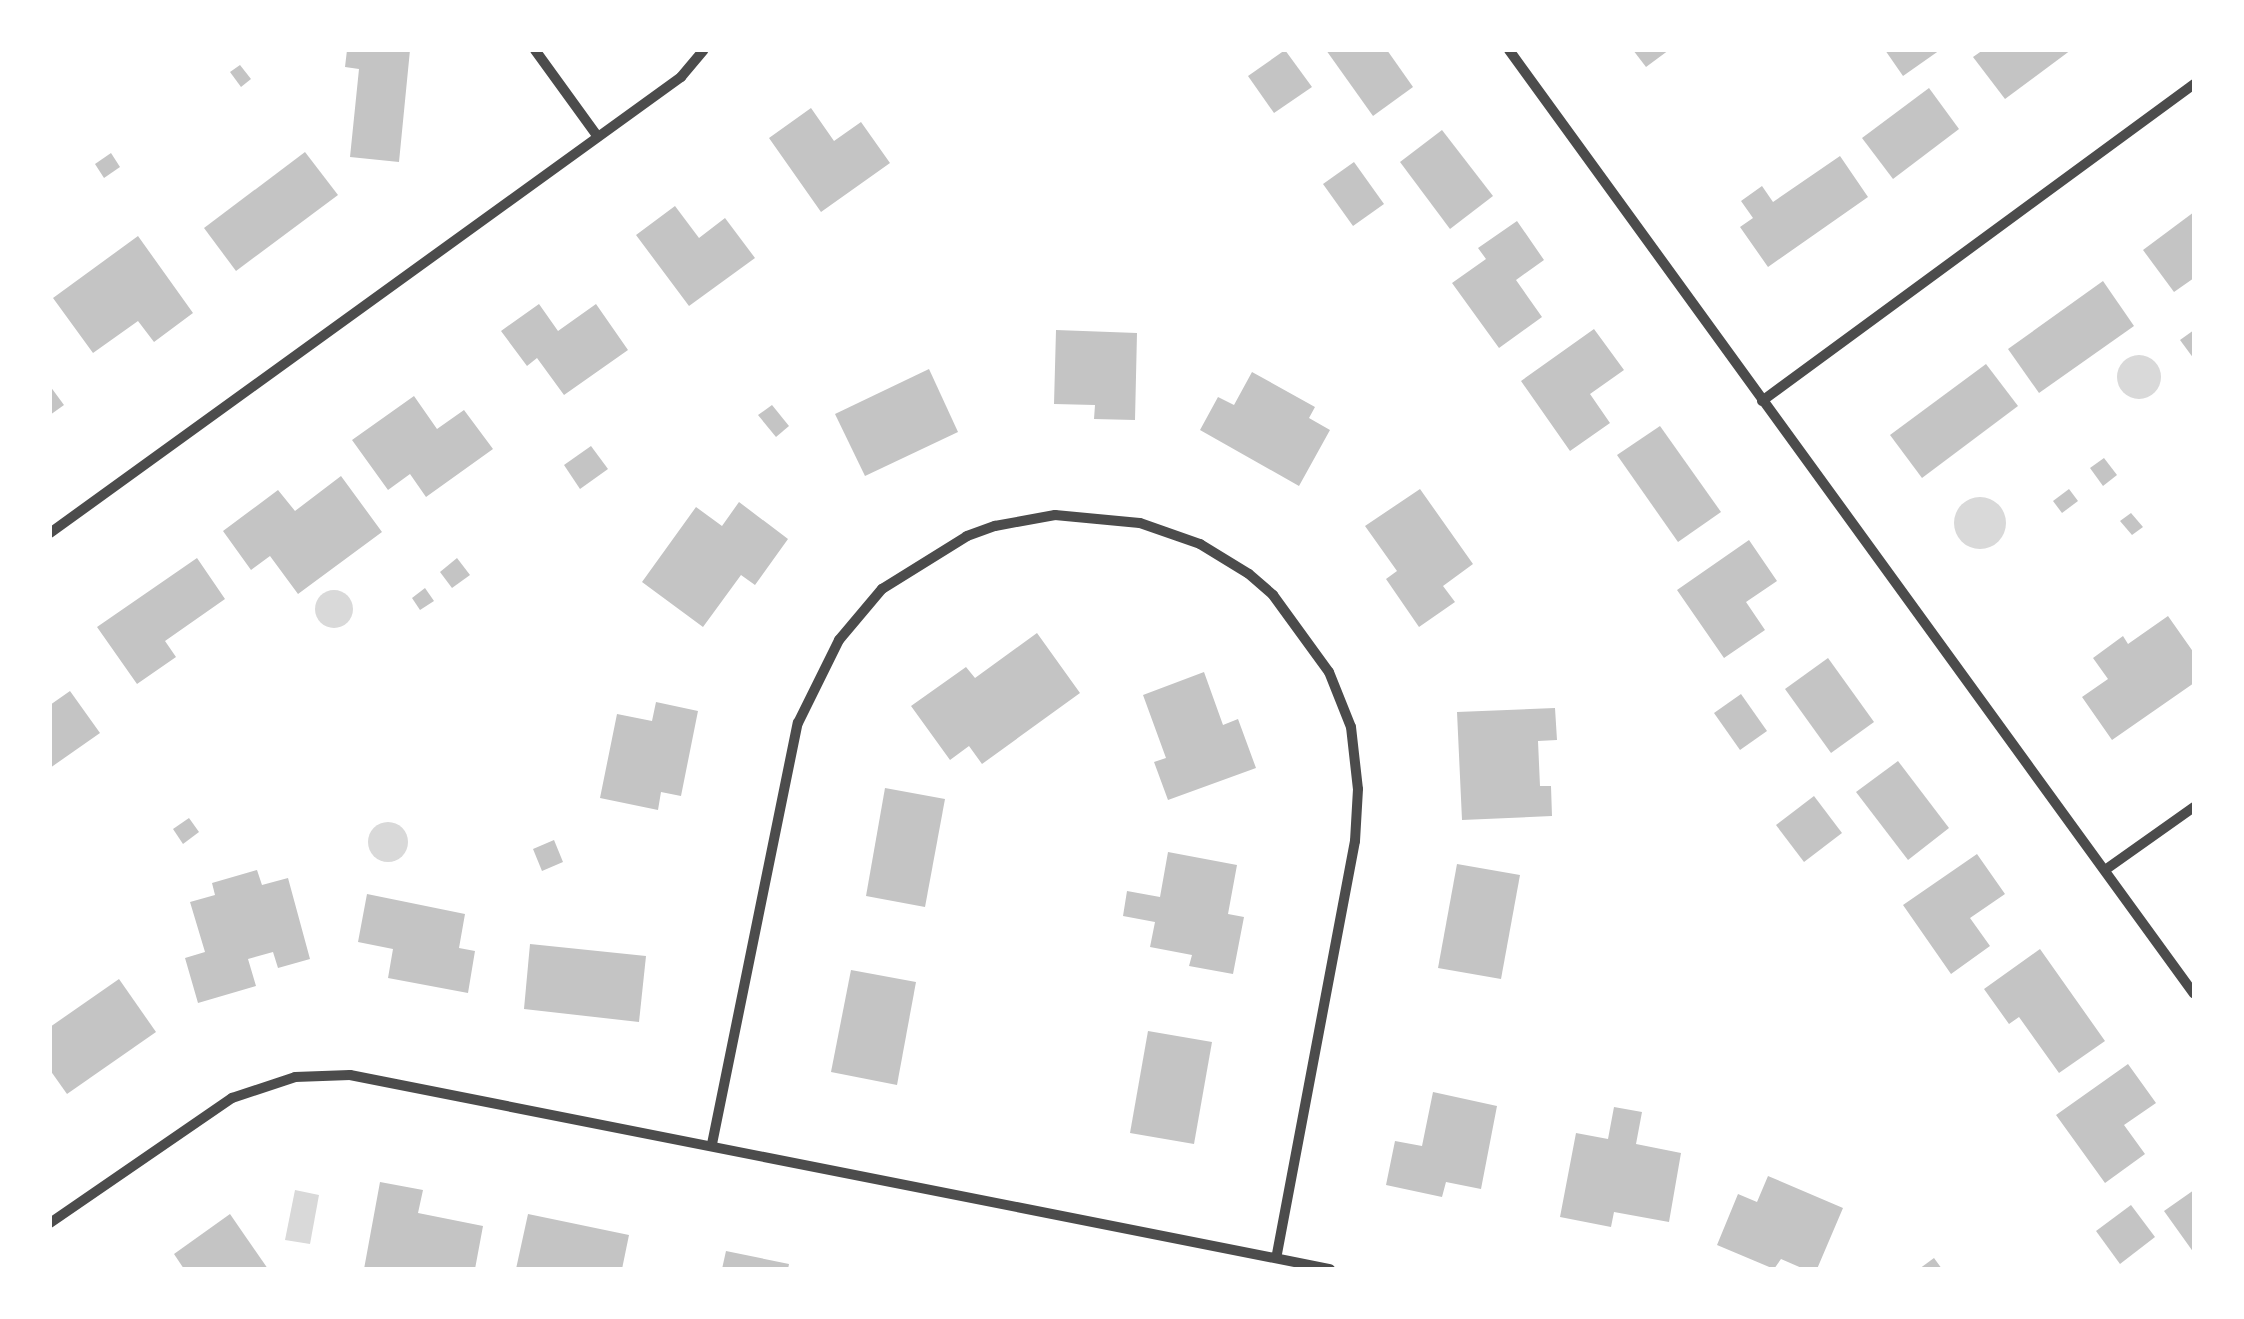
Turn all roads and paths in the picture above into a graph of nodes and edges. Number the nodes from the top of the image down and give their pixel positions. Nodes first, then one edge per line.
1 (536, 50) edge
2 (704, 50) edge
3 (1509, 50) edge
4 (2194, 84) edge
5 (598, 137) junction
6 (1762, 402) junction
7 (50, 533) edge
8 (2194, 807) edge
9 (2105, 870) junction
10 (2194, 994) edge
11 (712, 1144) junction
12 (50, 1224) edge
13 (1276, 1258) junction
14 (1330, 1269) edge

1 - 5 street
2 - 5 street
3 - 6 street
4 - 6 street
5 - 7 street
6 - 9 street
8 - 9 street
9 - 10 street
11 - 12 street
11 - 13 street
11 - 13 street
13 - 14 street

